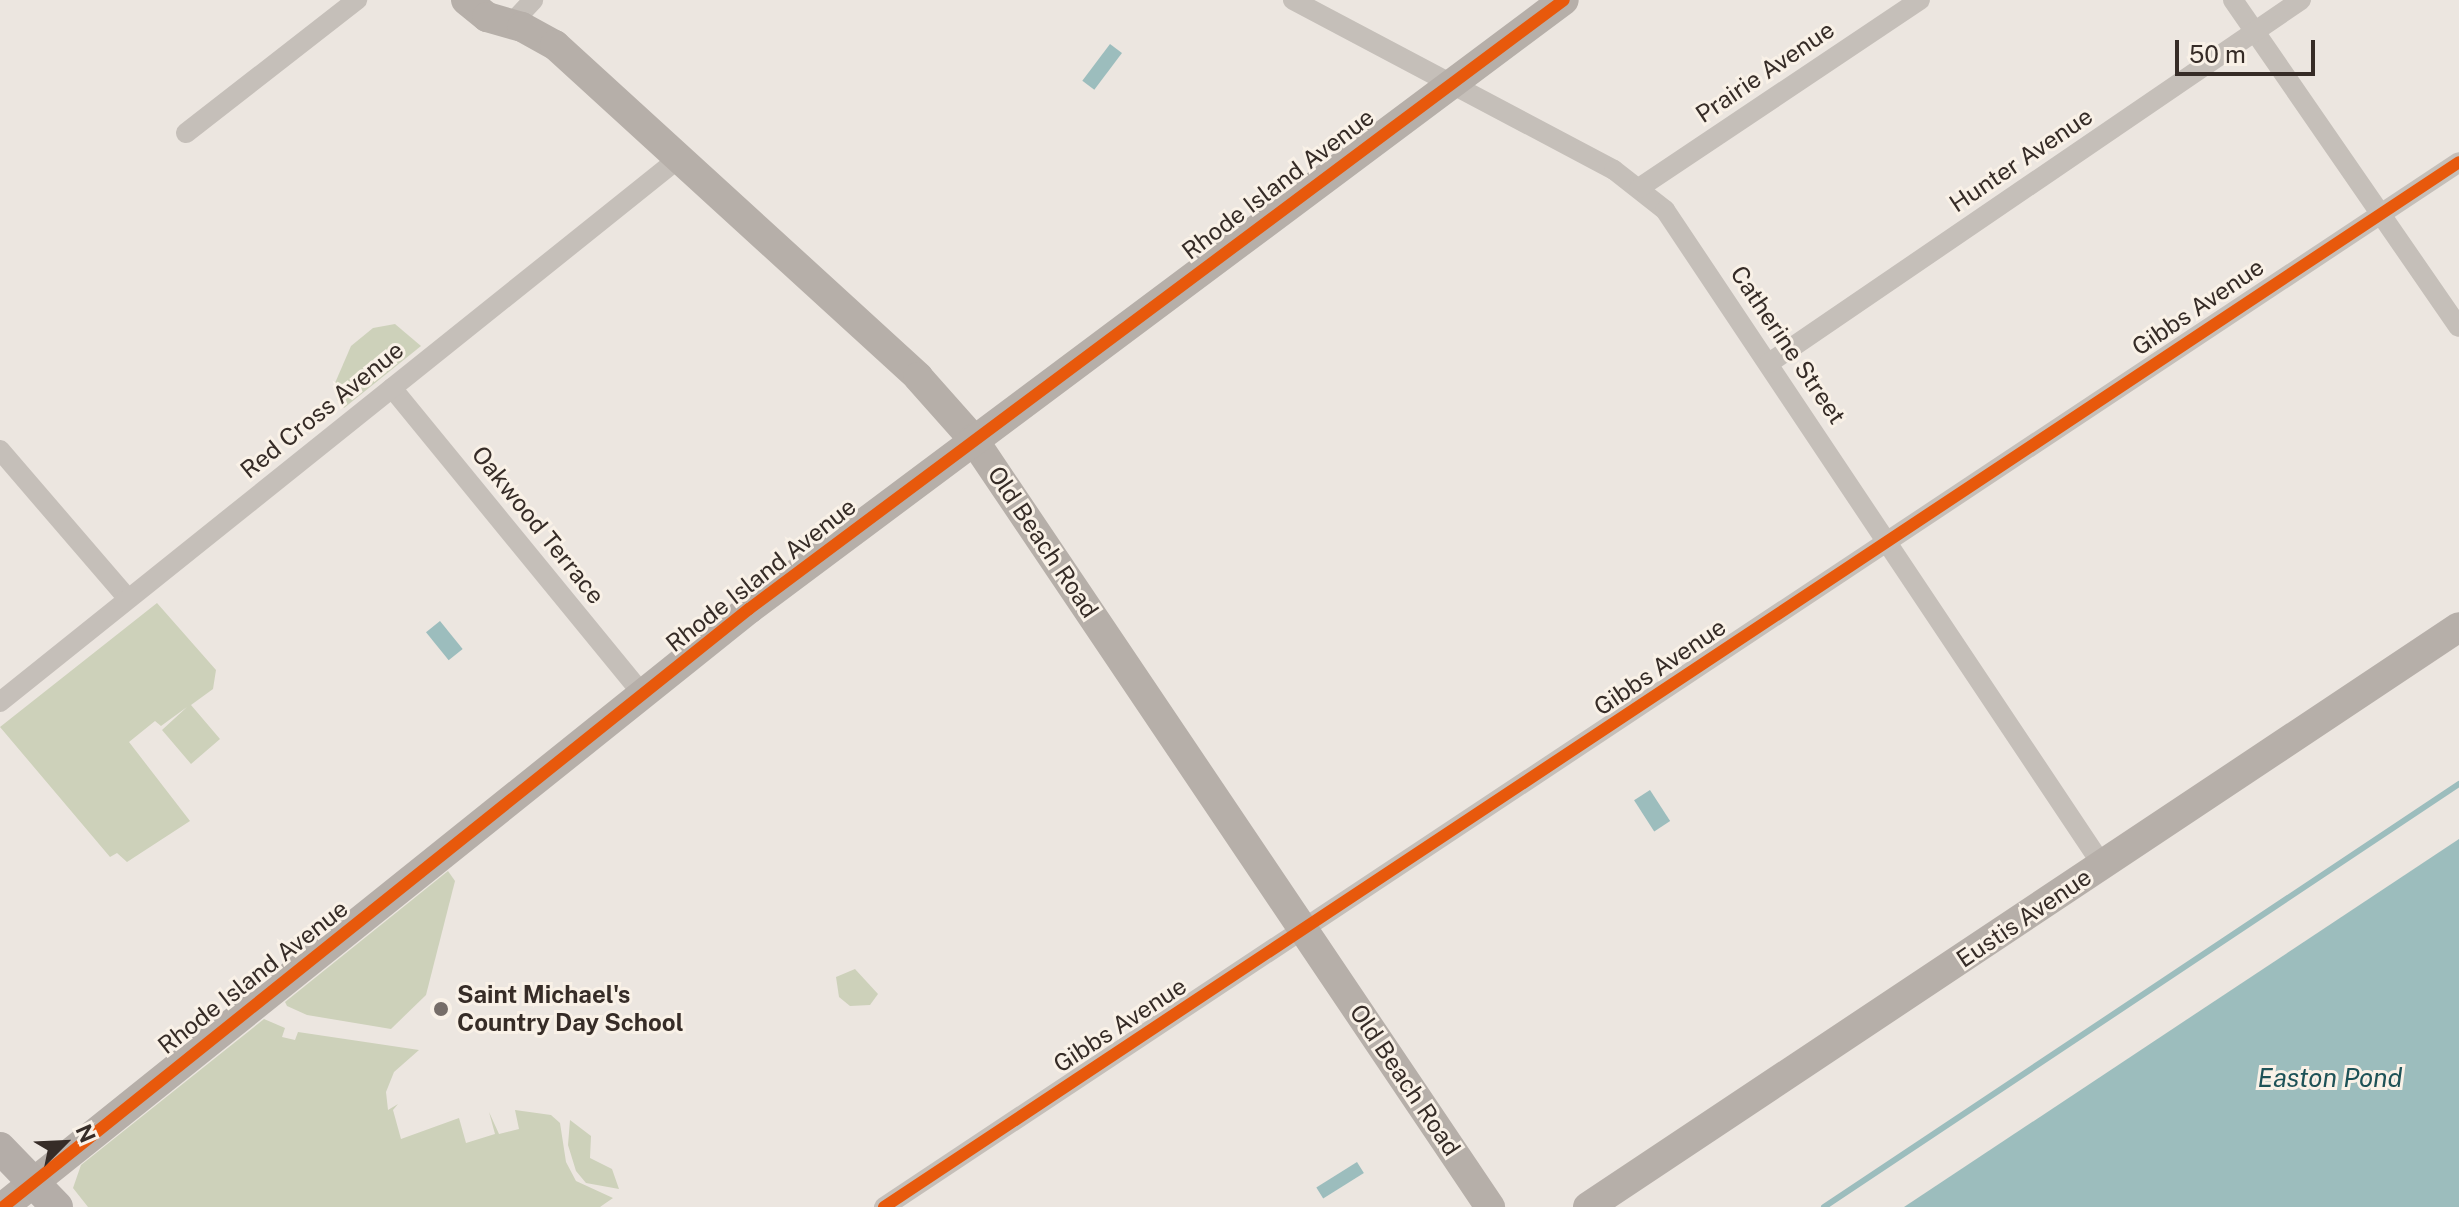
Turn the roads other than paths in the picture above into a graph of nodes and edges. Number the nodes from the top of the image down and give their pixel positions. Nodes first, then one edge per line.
1 (357, 0) edge
2 (466, 0) edge
3 (533, 0) edge
4 (1293, 0) edge
5 (1564, 0) edge
6 (1920, 0) edge
7 (2233, 0) edge
8 (2301, 0) edge
9 (510, 25) junction
10 (2255, 32) junction
11 (1451, 85) junction
12 (186, 133) dead end
13 (678, 159) junction
14 (2459, 162) edge
15 (1639, 188) junction
16 (2383, 212) junction
17 (2459, 327) edge
18 (1769, 363) junction
19 (392, 388) junction
20 (973, 439) junction
21 (0, 450) edge
22 (1888, 542) junction
23 (128, 599) junction
24 (2459, 627) edge
25 (644, 696) junction
26 (0, 702) edge
27 (2103, 866) junction
28 (1305, 929) junction
29 (0, 1148) edge
30 (31, 1181) junction
31 (3, 1207) edge
32 (57, 1207) edge
33 (884, 1207) edge
34 (1490, 1207) edge
35 (1588, 1207) edge

1 - 12 street
2 - 9 street, Old Beach Road
3 - 9 street
4 - 11 street, Catherine Street
5 - 11 street, Rhode Island Avenue
6 - 15 street, Prairie Avenue
7 - 10 street
8 - 10 street, Hunter Avenue
9 - 13 street, Old Beach Road
10 - 16 street
10 - 18 street, Hunter Avenue
11 - 15 street, Catherine Street
11 - 20 street, Rhode Island Avenue
13 - 19 street, Red Cross Avenue
13 - 20 street, Old Beach Road
14 - 16 street, Gibbs Avenue
15 - 18 street, Catherine Street
16 - 17 street
16 - 22 street, Gibbs Avenue
18 - 22 street, Catherine Street
19 - 23 street, Red Cross Avenue
19 - 25 street, Oakwood Terrace
20 - 25 street, Rhode Island Avenue
20 - 28 street, Old Beach Road
21 - 23 street
22 - 27 street, Catherine Street
22 - 28 street, Gibbs Avenue
23 - 26 street, Red Cross Avenue
24 - 27 street, Eustis Avenue
25 - 30 street, Rhode Island Avenue
27 - 35 street, Eustis Avenue
28 - 33 street, Gibbs Avenue
28 - 34 street, Old Beach Road
29 - 30 main road
30 - 31 street, Rhode Island Avenue
30 - 32 main road

